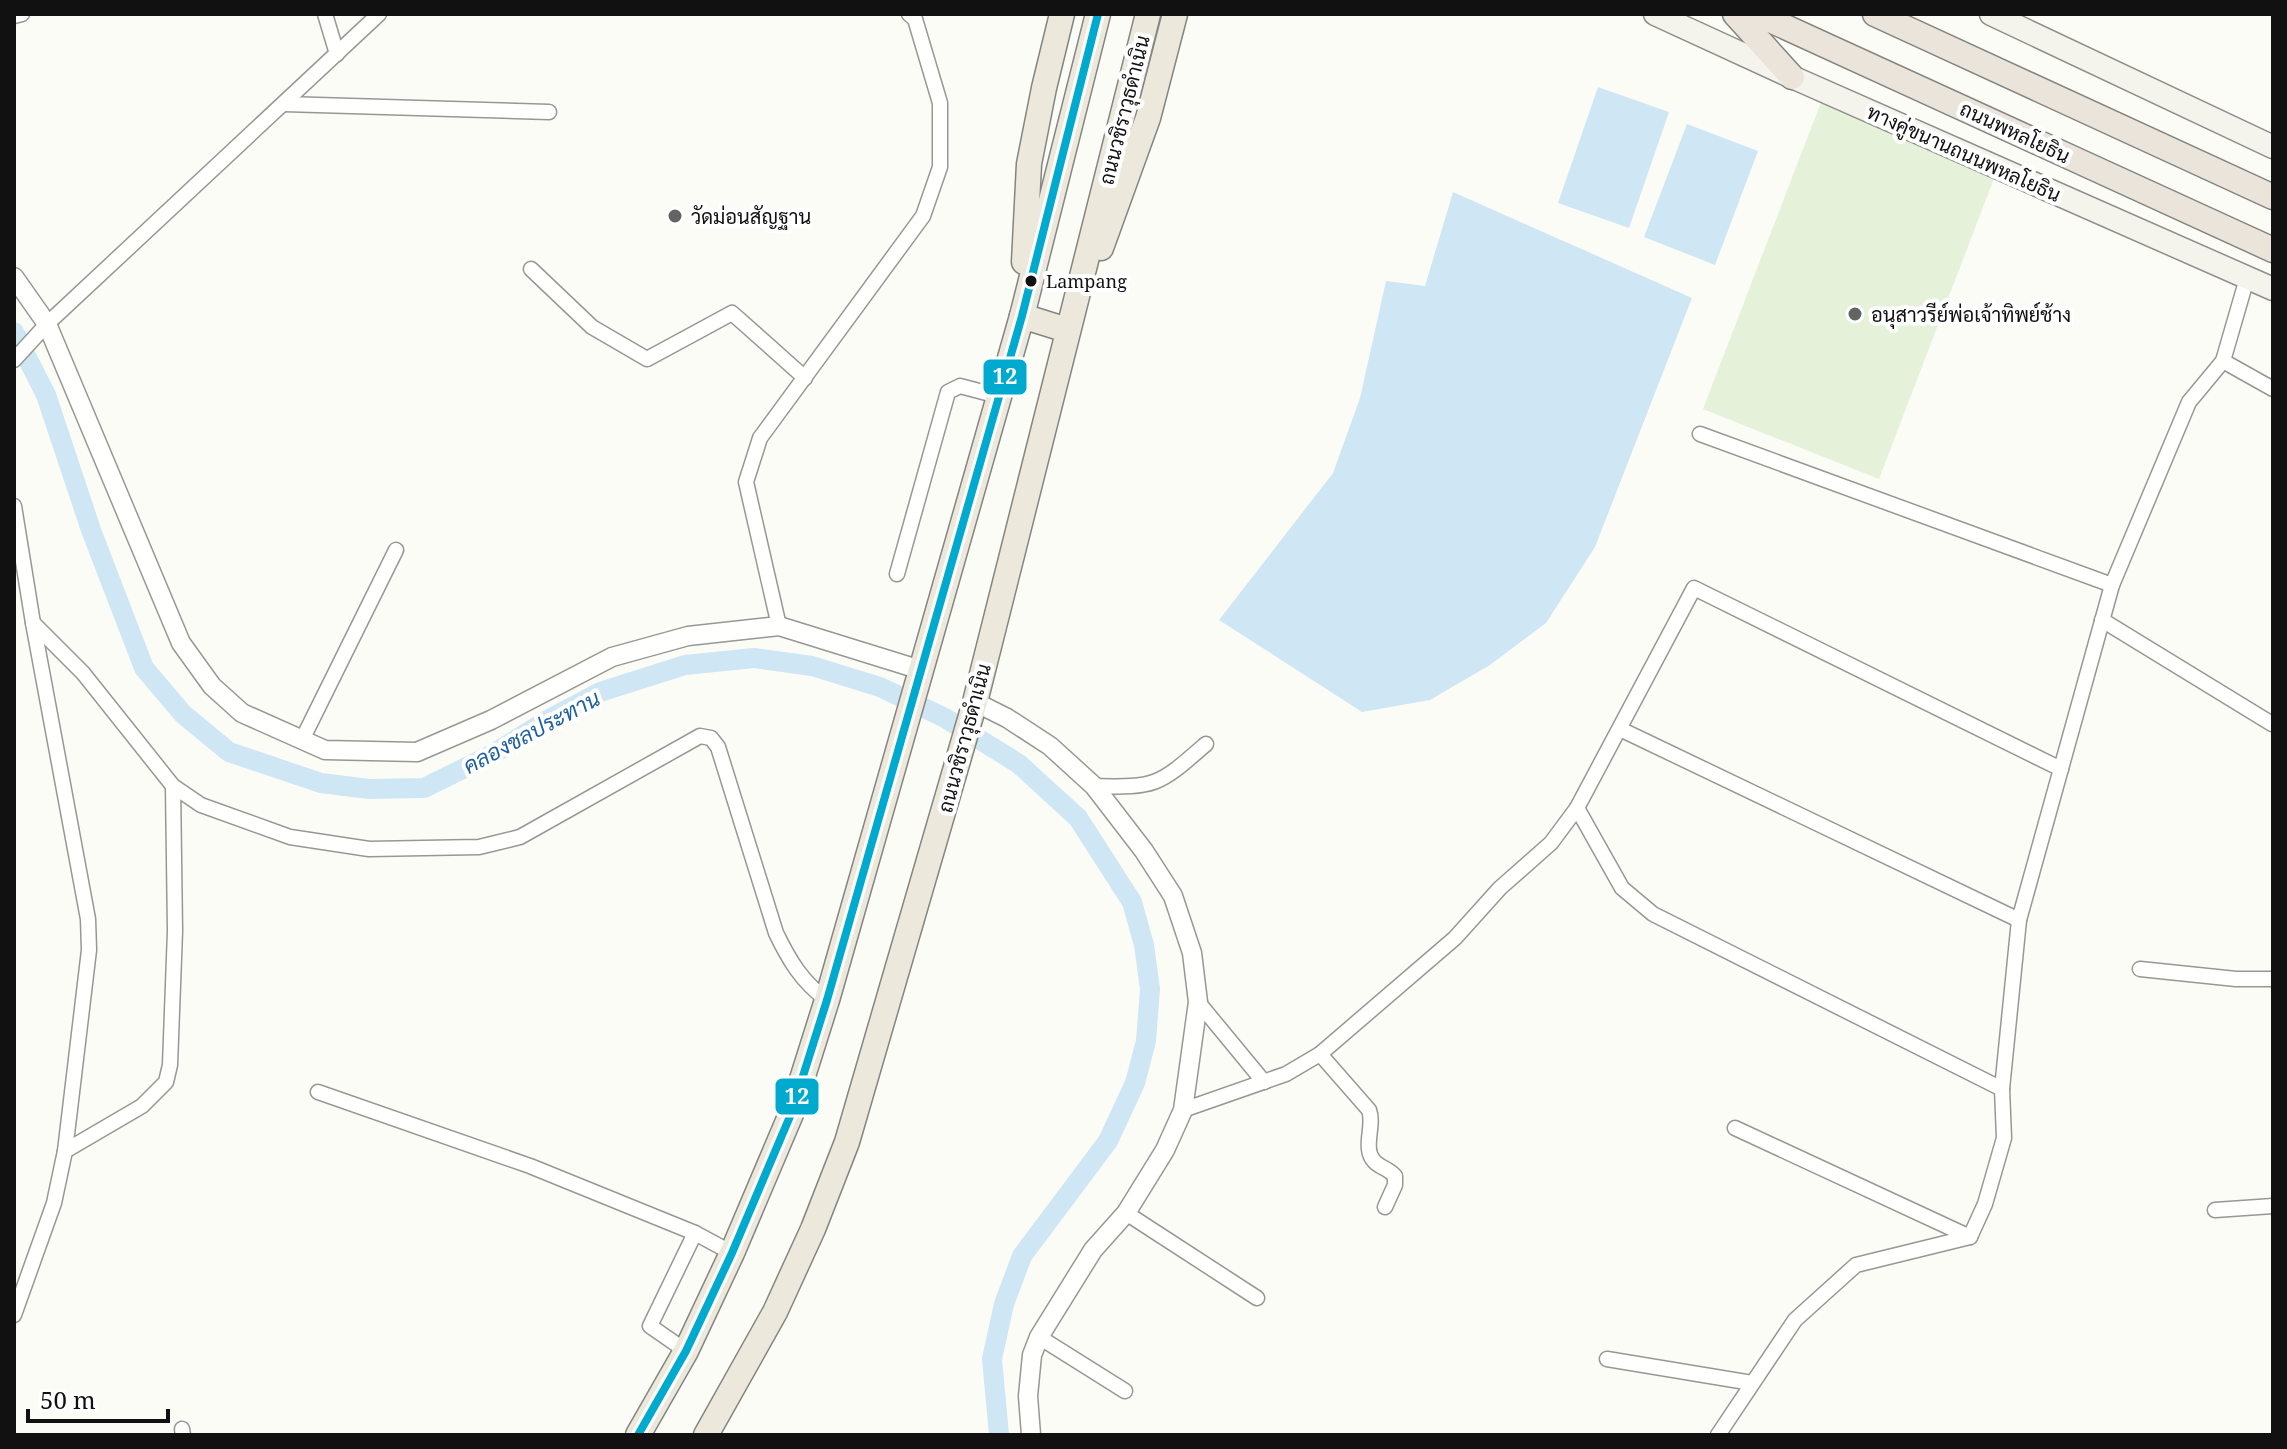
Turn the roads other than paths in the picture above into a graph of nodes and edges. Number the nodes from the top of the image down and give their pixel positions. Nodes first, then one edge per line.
1 (22, 14) edge
2 (325, 14) edge
3 (379, 14) edge
4 (909, 14) edge
5 (1062, 14) edge
6 (1098, 14) edge
7 (1148, 14) edge
8 (1175, 14) edge
9 (1655, 14) edge
10 (1735, 14) edge
11 (1757, 14) edge
12 (1875, 14) edge
13 (1991, 14) edge
14 (14, 16) edge
15 (337, 54) junction
16 (1792, 77) junction
17 (284, 104) junction
18 (549, 112) dead end
19 (2273, 147) edge
20 (2273, 197) edge
21 (2273, 250) edge
22 (531, 269) dead end
23 (14, 277) edge
24 (2247, 278) junction
25 (2273, 289) edge
26 (1022, 316) junction
27 (47, 324) junction
28 (1067, 330) junction
29 (14, 360) edge
30 (2223, 361) junction
31 (805, 378) junction
32 (2273, 389) edge
33 (998, 396) junction
34 (1700, 434) dead end
35 (14, 506) edge
36 (396, 550) dead end
37 (897, 574) dead end
38 (2112, 585) junction
39 (2102, 620) junction
40 (33, 623) junction
41 (779, 626) junction
42 (921, 670) junction
43 (975, 702) junction
44 (2272, 724) edge
45 (1620, 729) junction
46 (302, 740) junction
47 (1206, 744) dead end
48 (2061, 769) junction
49 (173, 786) junction
50 (1094, 786) junction
51 (1577, 808) junction
52 (2019, 920) junction
53 (2140, 969) dead end
54 (2273, 979) edge
55 (827, 1000) junction
56 (1198, 1002) junction
57 (1320, 1054) junction
58 (1264, 1082) junction
59 (2002, 1089) junction
60 (318, 1092) dead end
61 (1183, 1110) junction
62 (1735, 1128) dead end
63 (65, 1151) junction
64 (2273, 1206) edge
65 (1385, 1207) dead end
66 (2215, 1210) dead end
67 (1126, 1213) junction
68 (695, 1233) junction
69 (1970, 1237) junction
70 (732, 1253) junction
71 (1257, 1298) dead end
72 (14, 1315) edge
73 (1039, 1337) junction
74 (686, 1351) junction
75 (1607, 1359) dead end
76 (1752, 1383) junction
77 (1125, 1391) dead end
78 (638, 1435) edge
79 (706, 1435) edge
80 (1031, 1435) edge
81 (1718, 1435) edge

1 - 14 street
2 - 15 street
3 - 15 street
4 - 31 street
5 - 26 main road
6 - 26 main road
7 - 28 main road, ถนนวชิราวุธดำเนิน
8 - 28 main road
9 - 16 main road, ทางคู่ขนานถนนพหลโยธิน
10 - 16 highway
11 - 21 highway, ถนนพหลโยธิน
12 - 20 highway
13 - 19 main road
15 - 17 street
16 - 24 main road, ทางคู่ขนานถนนพหลโยธิน
17 - 18 street
17 - 27 street
22 - 31 street
23 - 27 street
24 - 25 main road, ทางคู่ขนานถนนพหลโยธิน
24 - 30 street
26 - 28 main road
26 - 33 main road
27 - 29 street
27 - 46 street
28 - 43 main road, ถนนวชิราวุธดำเนิน
30 - 32 street
30 - 38 street
31 - 41 street
33 - 37 street
33 - 42 main road
34 - 38 street
35 - 40 street
36 - 46 street
38 - 39 street
39 - 44 street
39 - 48 street
40 - 49 street
40 - 63 street
41 - 42 street
41 - 46 street
42 - 55 main road
43 - 50 street
43 - 79 main road, ถนนวชิราวุธดำเนิน
45 - 48 street
45 - 51 street
45 - 52 street
47 - 50 street
48 - 52 street
49 - 55 street
49 - 63 street
50 - 56 street
51 - 57 street
51 - 59 street
52 - 59 street
53 - 54 street
55 - 70 main road
56 - 58 street
56 - 61 street
57 - 58 street
57 - 65 street
58 - 61 street
59 - 69 street
60 - 68 street
61 - 67 street
62 - 69 street
63 - 72 street
64 - 66 street
67 - 71 street
67 - 73 street
68 - 70 street
68 - 74 street
69 - 76 street
70 - 74 main road
73 - 77 street
73 - 80 street
74 - 78 main road
75 - 76 street
76 - 81 street

